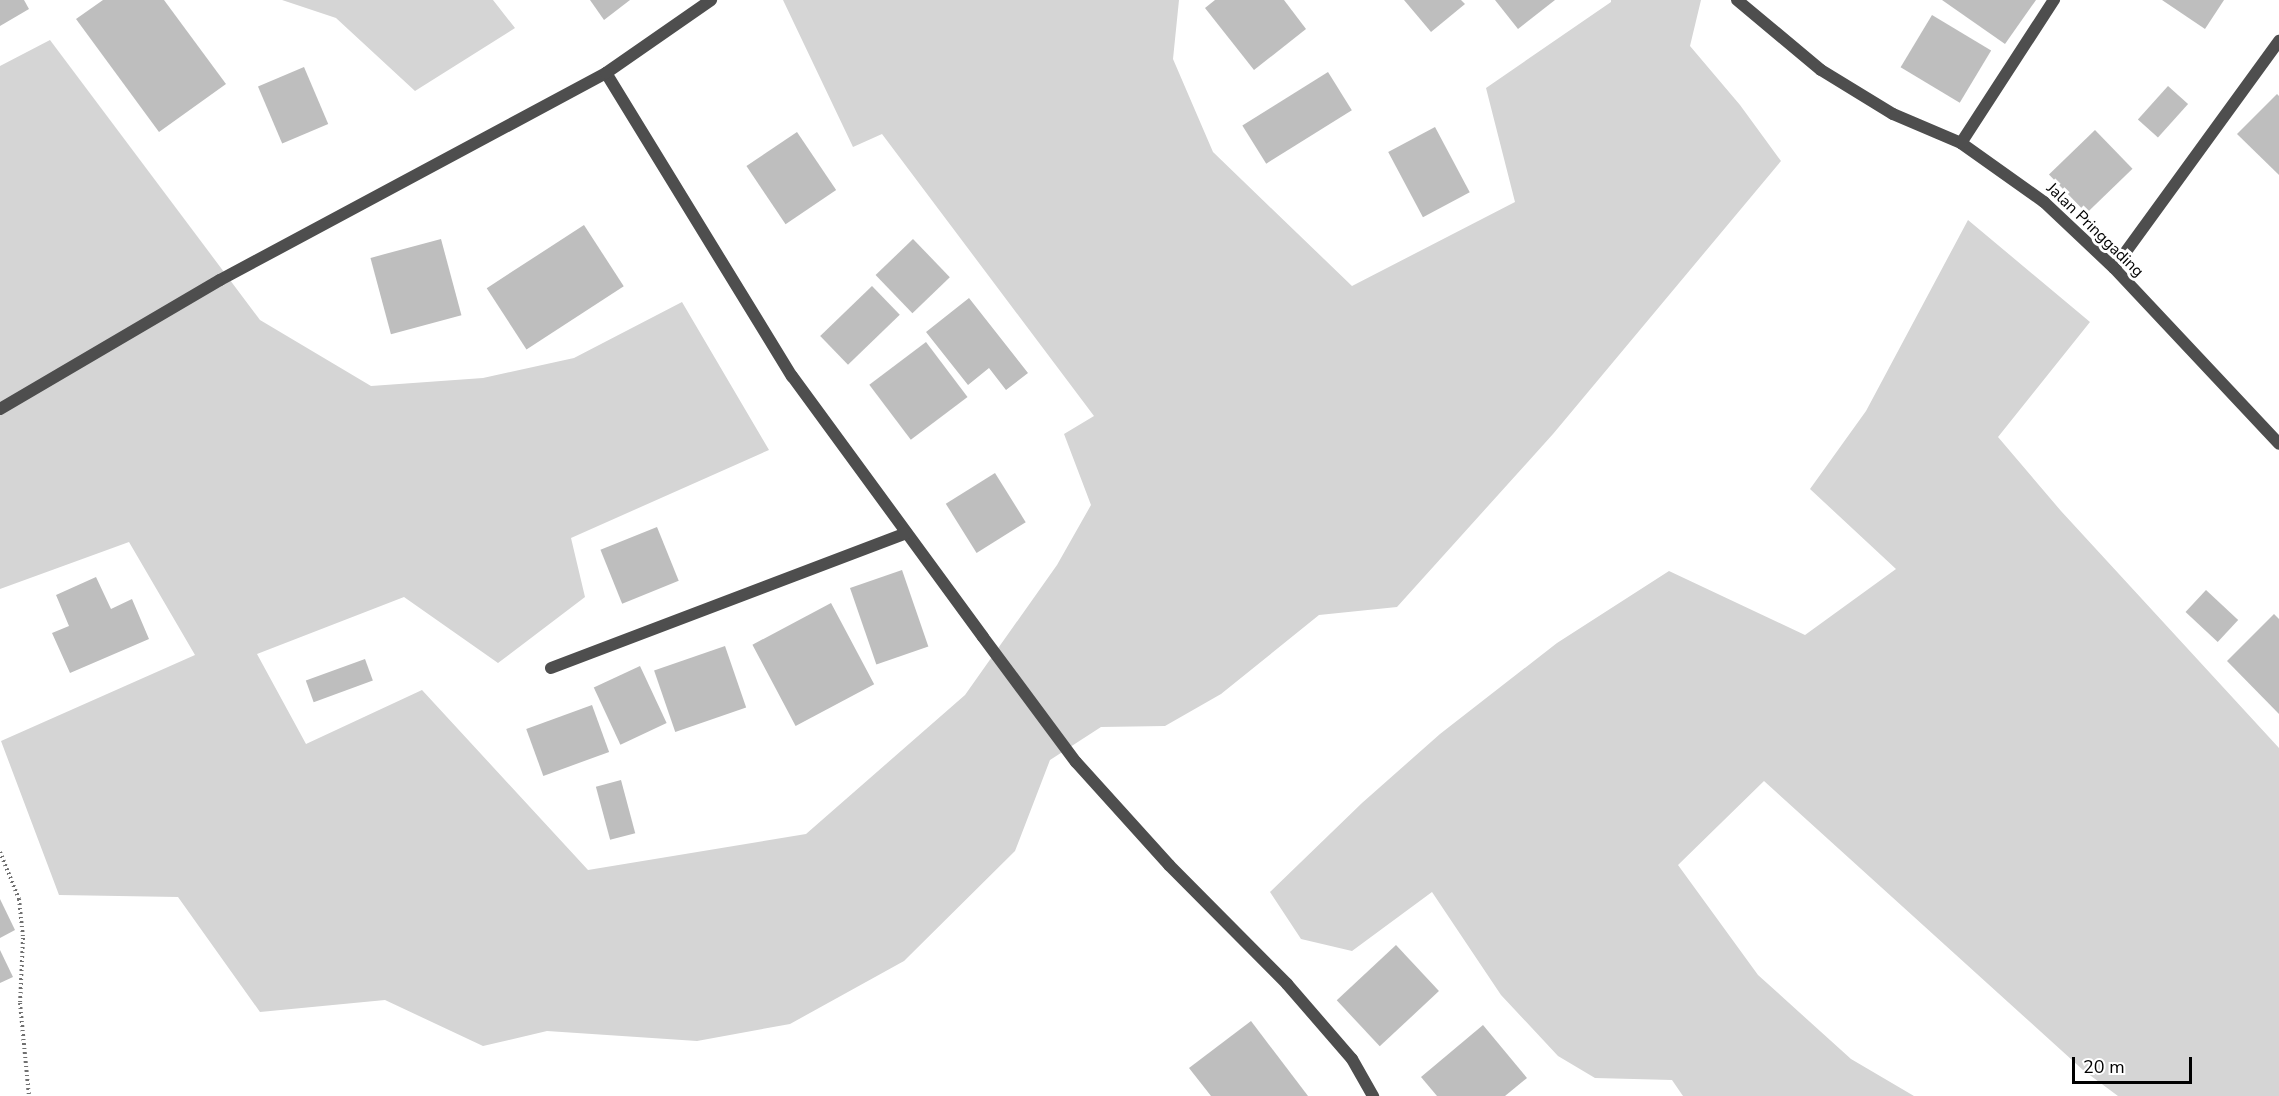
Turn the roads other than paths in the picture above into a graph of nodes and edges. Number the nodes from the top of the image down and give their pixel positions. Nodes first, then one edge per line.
1 (711, 0) edge
2 (1737, 0) edge
3 (2054, 0) edge
4 (2278, 46) edge
5 (606, 73) junction
6 (1961, 143) junction
7 (2114, 268) junction
8 (0, 409) edge
9 (2279, 444) edge
10 (906, 533) junction
11 (551, 668) dead end
12 (1373, 1096) edge

1 - 5 street
2 - 6 street, Jalan Pringgading
3 - 6 street
4 - 7 street
5 - 8 street
5 - 10 street
6 - 7 street, Jalan Pringgading
7 - 9 street, Jalan Pringgading
10 - 11 street
10 - 12 street

